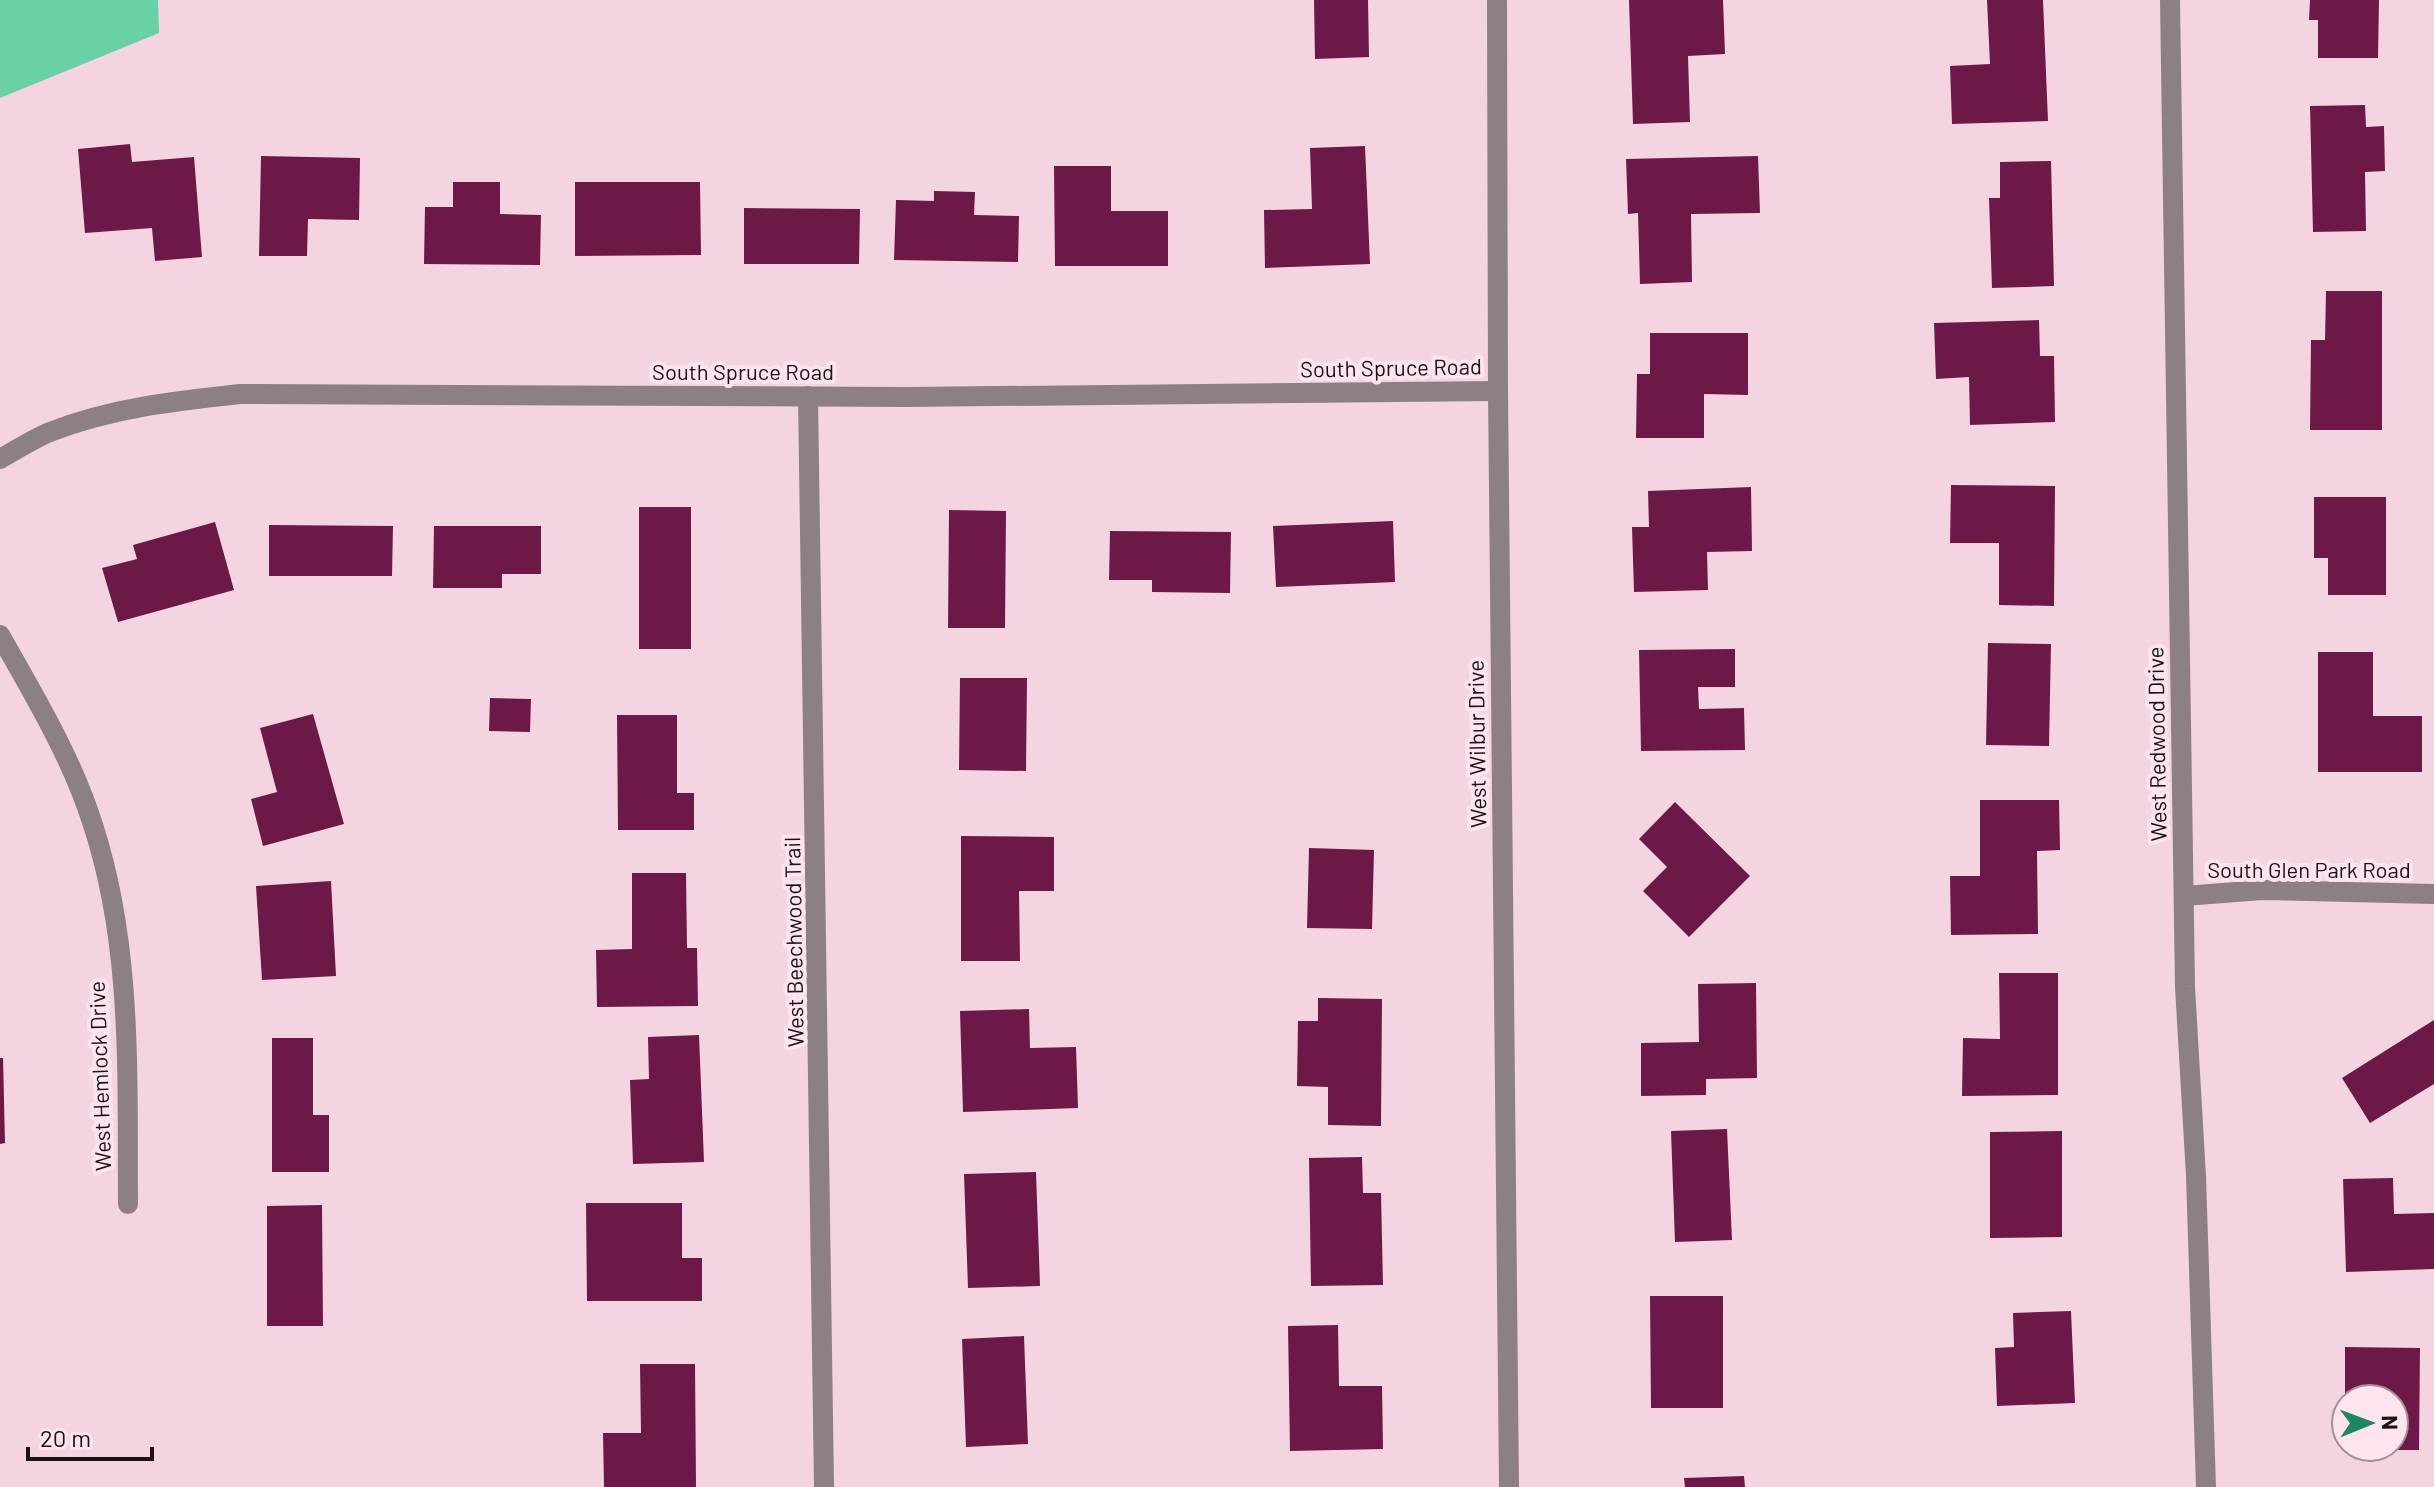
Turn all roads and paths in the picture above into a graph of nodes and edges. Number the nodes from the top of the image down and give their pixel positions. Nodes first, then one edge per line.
1 (1497, 0) edge
2 (2170, 0) edge
3 (1498, 391) junction
4 (808, 396) junction
5 (0, 459) edge
6 (0, 635) edge
7 (2434, 894) edge
8 (2184, 896) junction
9 (128, 1204) dead end
10 (824, 1487) edge
11 (1509, 1487) edge
12 (2206, 1487) edge

1 - 3 street, West Wilbur Drive
2 - 8 street, West Redwood Drive
3 - 4 street, South Spruce Road
3 - 11 street, West Wilbur Drive
4 - 5 street, South Spruce Road
4 - 10 street, West Beechwood Trail
6 - 9 street, West Hemlock Drive
7 - 8 street, South Glen Park Road
8 - 12 street, West Redwood Drive

